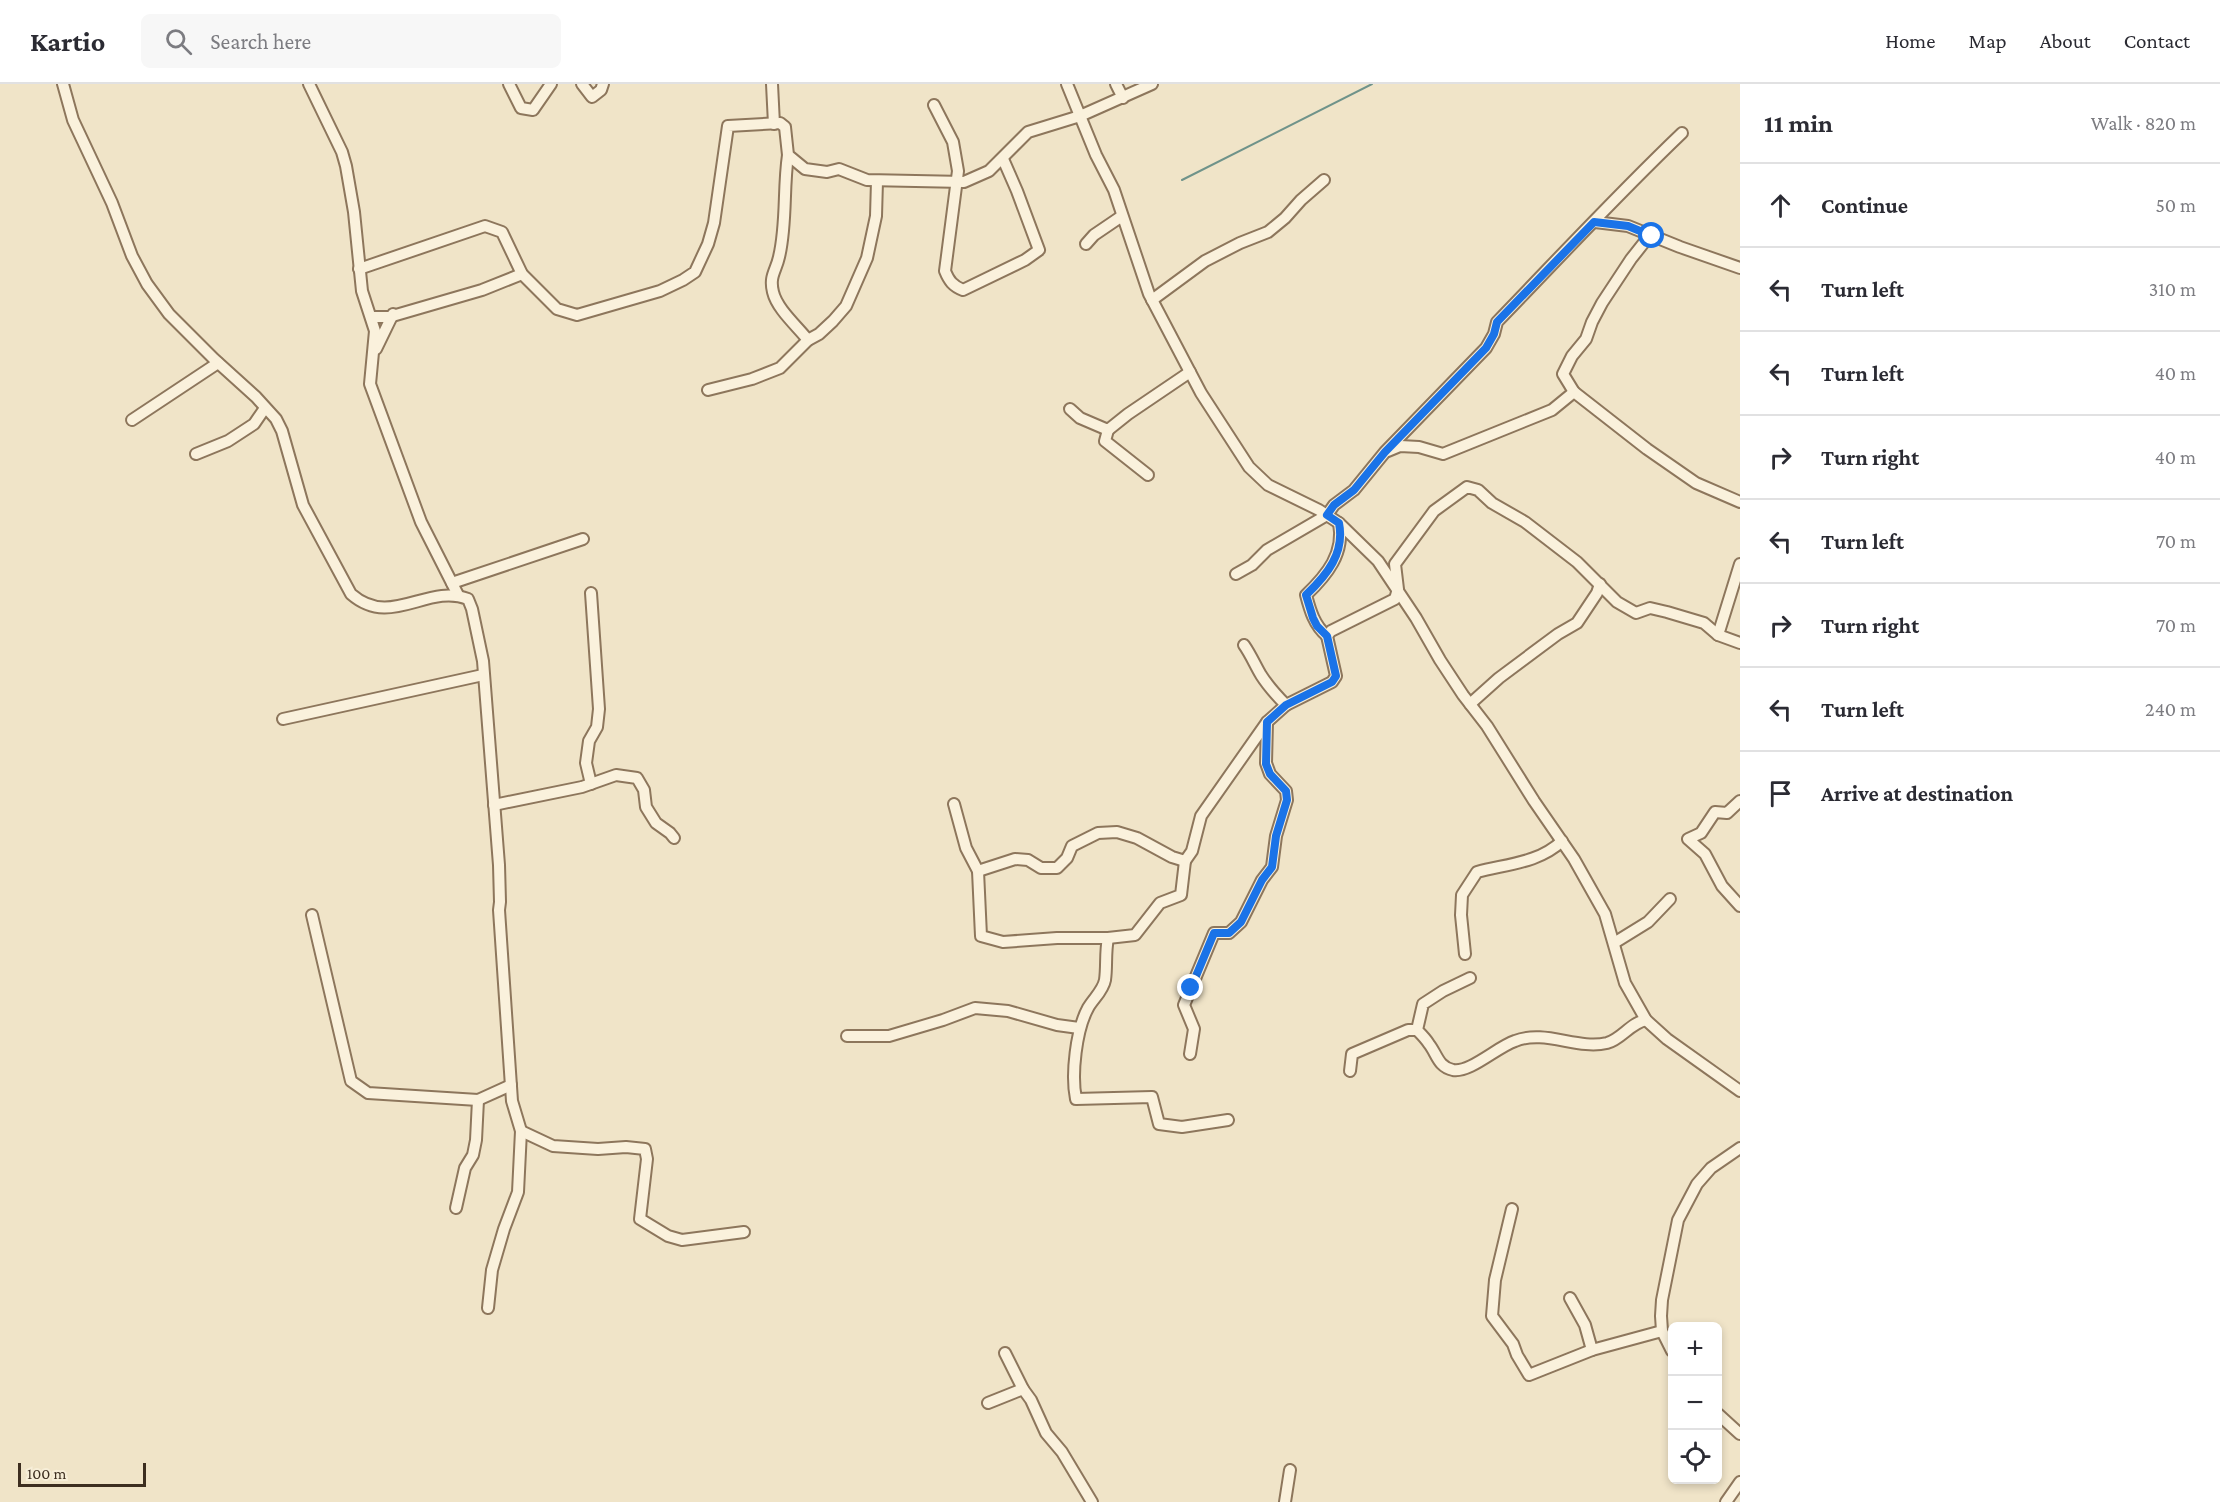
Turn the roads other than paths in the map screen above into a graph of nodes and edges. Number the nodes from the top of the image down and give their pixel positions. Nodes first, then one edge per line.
1 (63, 84) edge
2 (309, 84) edge
3 (509, 84) edge
4 (551, 84) edge
5 (582, 84) edge
6 (603, 84) edge
7 (772, 84) edge
8 (1067, 84) edge
9 (1116, 84) edge
10 (1152, 84) edge
11 (1123, 98) junction
12 (934, 105) dead end
13 (1080, 116) junction
14 (774, 124) junction
15 (1682, 133) dead end
16 (788, 155) junction
17 (1003, 159) junction
18 (1324, 180) dead end
19 (877, 181) junction
20 (957, 182) junction
21 (1122, 216) junction
22 (1594, 222) junction
23 (1652, 236) junction
24 (1086, 244) dead end
25 (1740, 268) edge
26 (359, 269) junction
27 (522, 274) junction
28 (1152, 300) junction
29 (393, 314) junction
30 (371, 317) junction
31 (808, 340) junction
32 (373, 356) junction
33 (218, 363) junction
34 (1190, 372) junction
35 (708, 390) dead end
36 (1574, 392) junction
37 (264, 408) junction
38 (1070, 409) dead end
39 (132, 420) dead end
40 (1108, 430) junction
41 (1385, 452) junction
42 (196, 454) dead end
43 (1148, 475) dead end
44 (1740, 502) edge
45 (1327, 515) junction
46 (1339, 523) junction
47 (583, 539) dead end
48 (1740, 564) edge
49 (1236, 574) dead end
50 (452, 583) junction
51 (1600, 584) junction
52 (1398, 589) junction
53 (591, 593) dead end
54 (458, 595) junction
55 (1718, 635) junction
56 (1327, 636) junction
57 (1740, 643) edge
58 (1244, 645) dead end
59 (483, 675) junction
60 (1286, 705) junction
61 (1470, 705) junction
62 (283, 719) dead end
63 (1267, 722) junction
64 (591, 784) junction
65 (1740, 801) edge
66 (954, 804) dead end
67 (494, 805) junction
68 (674, 838) dead end
69 (1562, 841) junction
70 (1185, 861) junction
71 (978, 871) junction
72 (1670, 899) dead end
73 (1740, 906) edge
74 (312, 915) dead end
75 (1108, 938) junction
76 (1614, 943) junction
77 (1465, 954) dead end
78 (1470, 978) dead end
79 (1646, 1020) junction
80 (1079, 1028) junction
81 (1417, 1030) junction
82 (847, 1036) dead end
83 (1190, 1054) dead end
84 (1350, 1071) dead end
85 (511, 1085) junction
86 (1740, 1091) edge
87 (477, 1100) junction
88 (1228, 1120) dead end
89 (521, 1131) junction
90 (1740, 1148) edge
91 (456, 1208) dead end
92 (1512, 1209) dead end
93 (744, 1232) dead end
94 (1570, 1298) dead end
95 (488, 1308) dead end
96 (1662, 1331) junction
97 (1668, 1343) edge
98 (1592, 1350) junction
99 (1005, 1353) dead end
100 (1023, 1389) junction
101 (988, 1403) dead end
102 (1722, 1418) edge
103 (1740, 1434) edge
104 (1290, 1470) dead end
105 (1740, 1482) edge
106 (1092, 1502) edge
107 (1285, 1502) edge
108 (1726, 1502) edge

1 - 33 street
2 - 26 street
3 - 4 street
5 - 6 street
7 - 14 street
8 - 13 street
9 - 11 street
10 - 11 street
11 - 13 street
12 - 20 street
13 - 17 street
13 - 21 street
14 - 16 street
14 - 27 street
15 - 22 street
16 - 19 street
16 - 31 street
17 - 20 street
17 - 20 street
18 - 28 street
19 - 20 street
19 - 31 street
21 - 24 street
21 - 28 street
22 - 23 street
22 - 41 street
23 - 25 street
23 - 36 street
26 - 27 street
26 - 30 street
27 - 29 street
28 - 34 street
29 - 30 street
29 - 32 street
30 - 32 street
31 - 35 street
32 - 50 street
33 - 37 street
33 - 39 street
34 - 40 street
34 - 45 street
36 - 41 street
36 - 44 street
37 - 42 street
37 - 54 street
38 - 40 street
40 - 43 street
41 - 45 street
45 - 46 street
45 - 49 street
46 - 52 street
46 - 56 street
47 - 50 street
48 - 55 street
50 - 54 street
51 - 52 street
51 - 55 street
51 - 61 street
52 - 56 street
52 - 61 street
53 - 64 street
54 - 59 street
55 - 57 street
56 - 60 street
58 - 60 street
59 - 62 street
59 - 67 street
60 - 63 street
61 - 69 street
63 - 70 street
63 - 83 street
64 - 67 street
64 - 68 street
65 - 73 street
66 - 71 street
67 - 85 street
69 - 76 street
69 - 77 street
70 - 71 street
70 - 75 street
71 - 75 street
72 - 76 street
74 - 87 street
75 - 80 street
76 - 79 street
78 - 81 street
79 - 81 street
79 - 86 street
80 - 82 street
80 - 88 street
81 - 84 street
85 - 87 street
85 - 89 street
87 - 91 street
89 - 93 street
89 - 95 street
90 - 96 street
92 - 98 street
94 - 98 street
96 - 97 street
96 - 98 street
99 - 100 street
100 - 101 street
100 - 106 street
102 - 103 street
104 - 107 street
105 - 108 street

